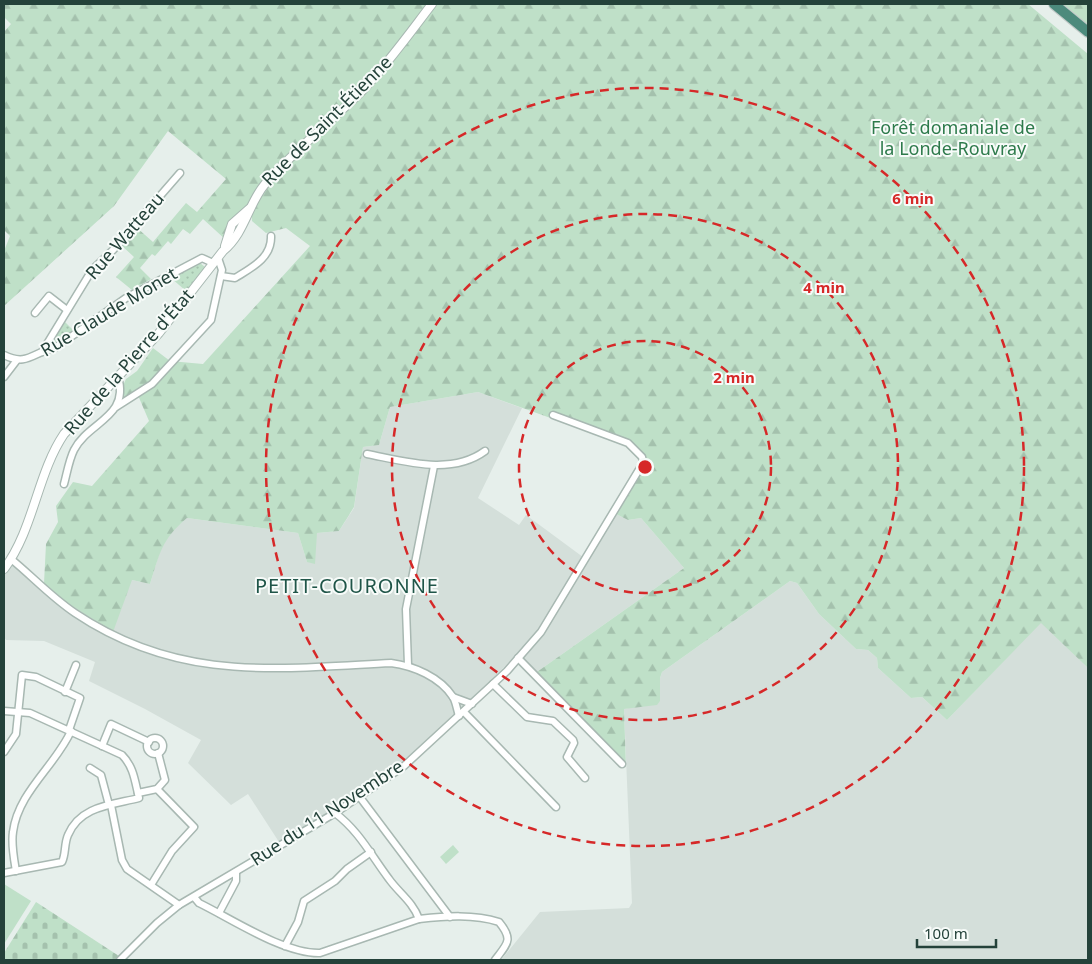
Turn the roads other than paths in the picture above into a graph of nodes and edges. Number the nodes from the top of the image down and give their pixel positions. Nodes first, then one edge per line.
1 (432, 4) edge
2 (1054, 4) edge
3 (1088, 32) edge
4 (180, 173) dead end
5 (252, 206) joint
6 (271, 236) dead end
7 (216, 260) junction
8 (221, 276) junction
9 (67, 310) junction
10 (35, 313) dead end
11 (41, 353) junction
12 (4, 355) edge
13 (17, 360) junction
14 (4, 377) edge
15 (118, 377) junction
16 (116, 407) junction
17 (554, 415) dead end
18 (485, 451) dead end
19 (366, 454) dead end
20 (434, 466) junction
21 (64, 484) dead end
22 (11, 559) junction
23 (4, 569) edge
24 (518, 658) junction
25 (76, 665) dead end
26 (408, 665) junction
27 (492, 684) junction
28 (65, 692) junction
29 (453, 697) junction
30 (472, 704) junction
31 (4, 711) edge
32 (18, 711) junction
33 (461, 714) junction
34 (70, 731) junction
35 (12, 742) junction
36 (148, 742) junction
37 (4, 743) edge
38 (102, 746) junction
39 (4, 752) edge
40 (158, 753) junction
41 (622, 764) dead end
42 (90, 768) dead end
43 (585, 778) dead end
44 (157, 789) junction
45 (138, 794) junction
46 (359, 796) junction
47 (110, 805) junction
48 (556, 807) dead end
49 (335, 813) junction
50 (371, 852) junction
51 (16, 871) junction
52 (236, 872) junction
53 (4, 873) edge
54 (151, 885) junction
55 (194, 897) junction
56 (179, 906) junction
57 (219, 913) junction
58 (450, 917) junction
59 (419, 919) junction
60 (285, 946) junction
61 (120, 960) edge
62 (495, 960) edge

1 - 5 street, Rue de Saint-Étienne
2 - 3 highway
4 - 9 street, Rue Watteau
5 - 7 street, Rue de la Pierre d'État
6 - 8 street
7 - 8 street
7 - 11 street, Rue Claude Monet
7 - 15 street, Rue de la Pierre d'État
8 - 16 street
9 - 10 street
9 - 11 street, Rue Watteau
11 - 13 street, Rue Claude Monet
12 - 13 street, Rue Claude Monet
13 - 14 street
15 - 16 street
15 - 22 street, Rue de la Pierre d'État
16 - 21 street
17 - 24 street, Rue du 11 Novembre
18 - 20 street
19 - 20 street
20 - 26 street
22 - 23 street, Rue de la Pierre d'État
22 - 26 street
24 - 27 street, Rue du 11 Novembre
24 - 41 street
25 - 28 street
26 - 29 street
27 - 30 street, Rue du 11 Novembre
27 - 43 street
28 - 32 street
28 - 34 street
29 - 30 street
29 - 33 street
30 - 33 street, Rue du 11 Novembre
31 - 32 street
32 - 34 street
32 - 35 street
33 - 46 street, Rue du 11 Novembre
33 - 48 street
34 - 38 street
34 - 51 street
35 - 37 street
35 - 39 street
36 - 38 street
36 - 40 street
36 - 40 street
38 - 45 street
40 - 44 street
42 - 47 street
44 - 45 street
44 - 54 street
45 - 47 street
46 - 49 street, Rue du 11 Novembre
46 - 58 street
47 - 51 street
47 - 54 street
49 - 50 street
49 - 52 street, Rue du 11 Novembre
50 - 59 street
50 - 60 street
51 - 53 street
52 - 55 street, Rue du 11 Novembre
52 - 57 street
54 - 56 street
55 - 56 street, Rue du 11 Novembre
55 - 57 street
56 - 61 street, Rue du 11 Novembre
57 - 60 street
58 - 59 street
58 - 62 street
59 - 60 street

